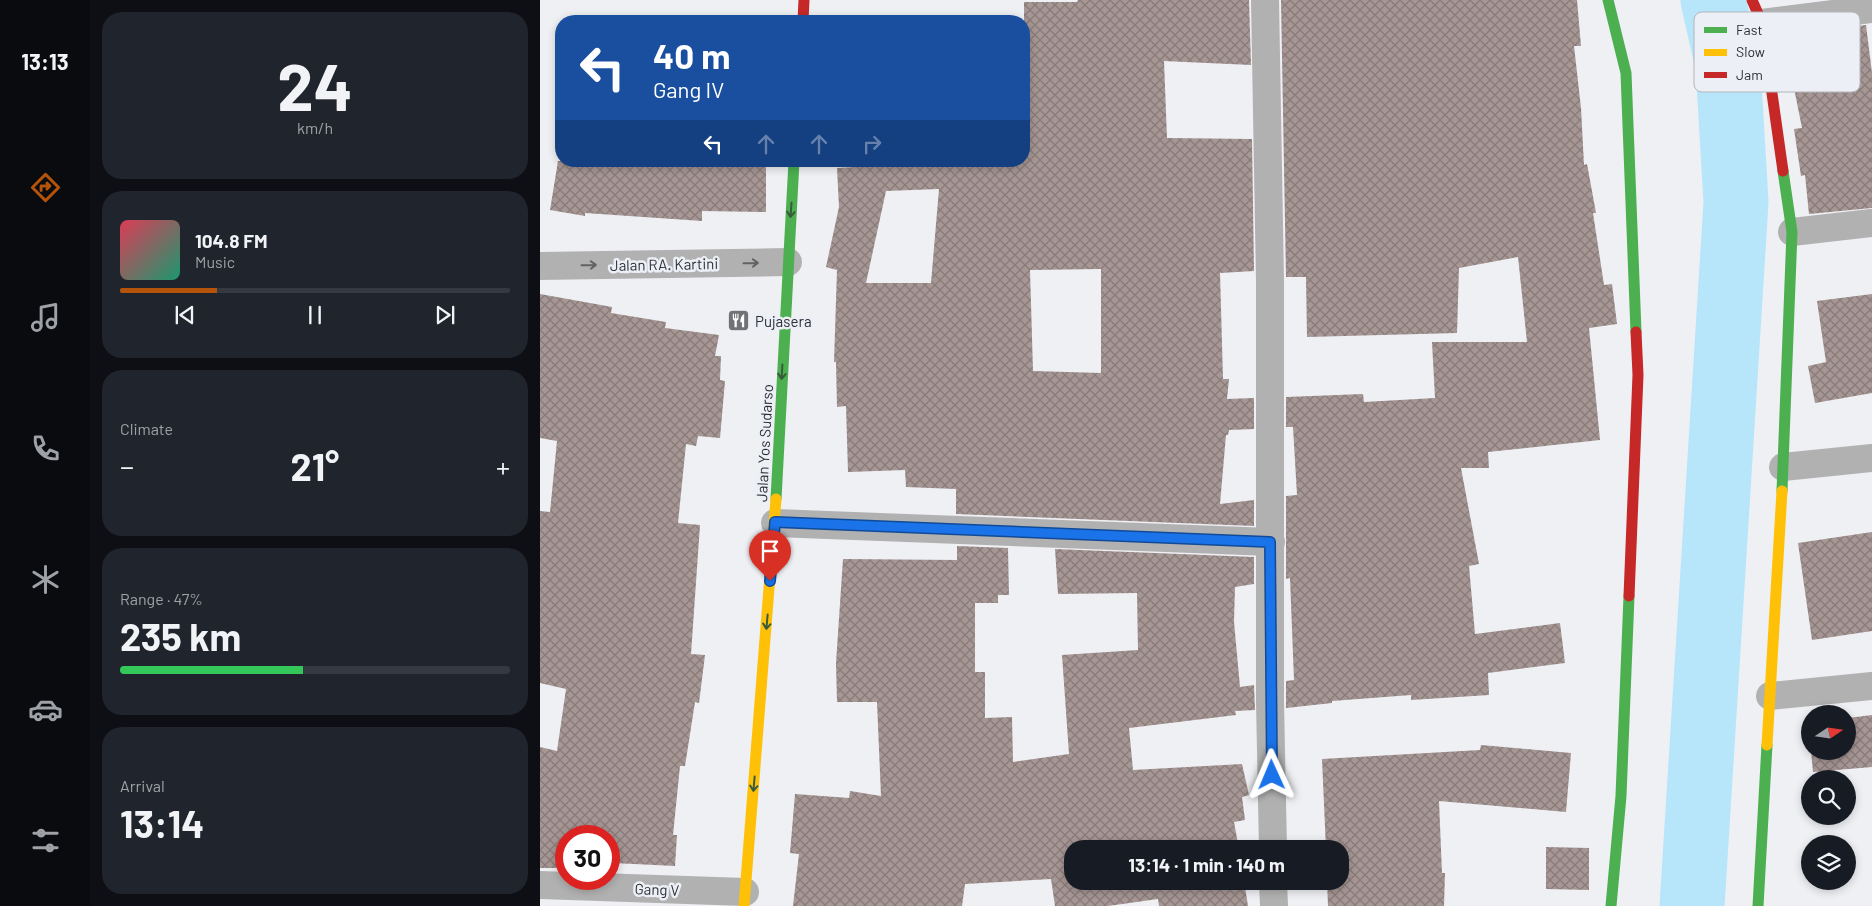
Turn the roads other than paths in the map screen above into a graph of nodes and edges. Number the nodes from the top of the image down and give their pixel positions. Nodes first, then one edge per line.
1 (804, 0) edge
2 (1265, 0) edge
3 (1608, 0) edge
4 (1872, 9) edge
5 (1757, 12) edge
6 (803, 15) edge
7 (1770, 92) edge
8 (794, 167) edge
9 (1872, 223) edge
10 (1792, 232) junction
11 (788, 262) junction
12 (540, 266) edge
13 (1872, 458) edge
14 (1783, 467) junction
15 (775, 522) junction
16 (1270, 542) junction
17 (1872, 686) edge
18 (1770, 696) junction
19 (1273, 840) edge
20 (540, 885) edge
21 (1273, 890) edge
22 (744, 899) edge
23 (1274, 906) edge
24 (1611, 906) edge
25 (1758, 906) edge

1 - 6 street
2 - 16 street
3 - 24 street
4 - 5 street
7 - 10 street
8 -> 11 street, Jalan Yos Sudarso
9 - 10 street
10 - 14 street
12 -> 11 street, Jalan RA. Kartini
11 -> 15 street, Jalan Yos Sudarso
13 - 14 street
14 - 18 street
15 - 16 street
15 -> 22 street, Jalan Yos Sudarso
16 - 19 street
17 - 18 street
18 - 25 street
20 - 22 street, Gang V
21 - 23 street

